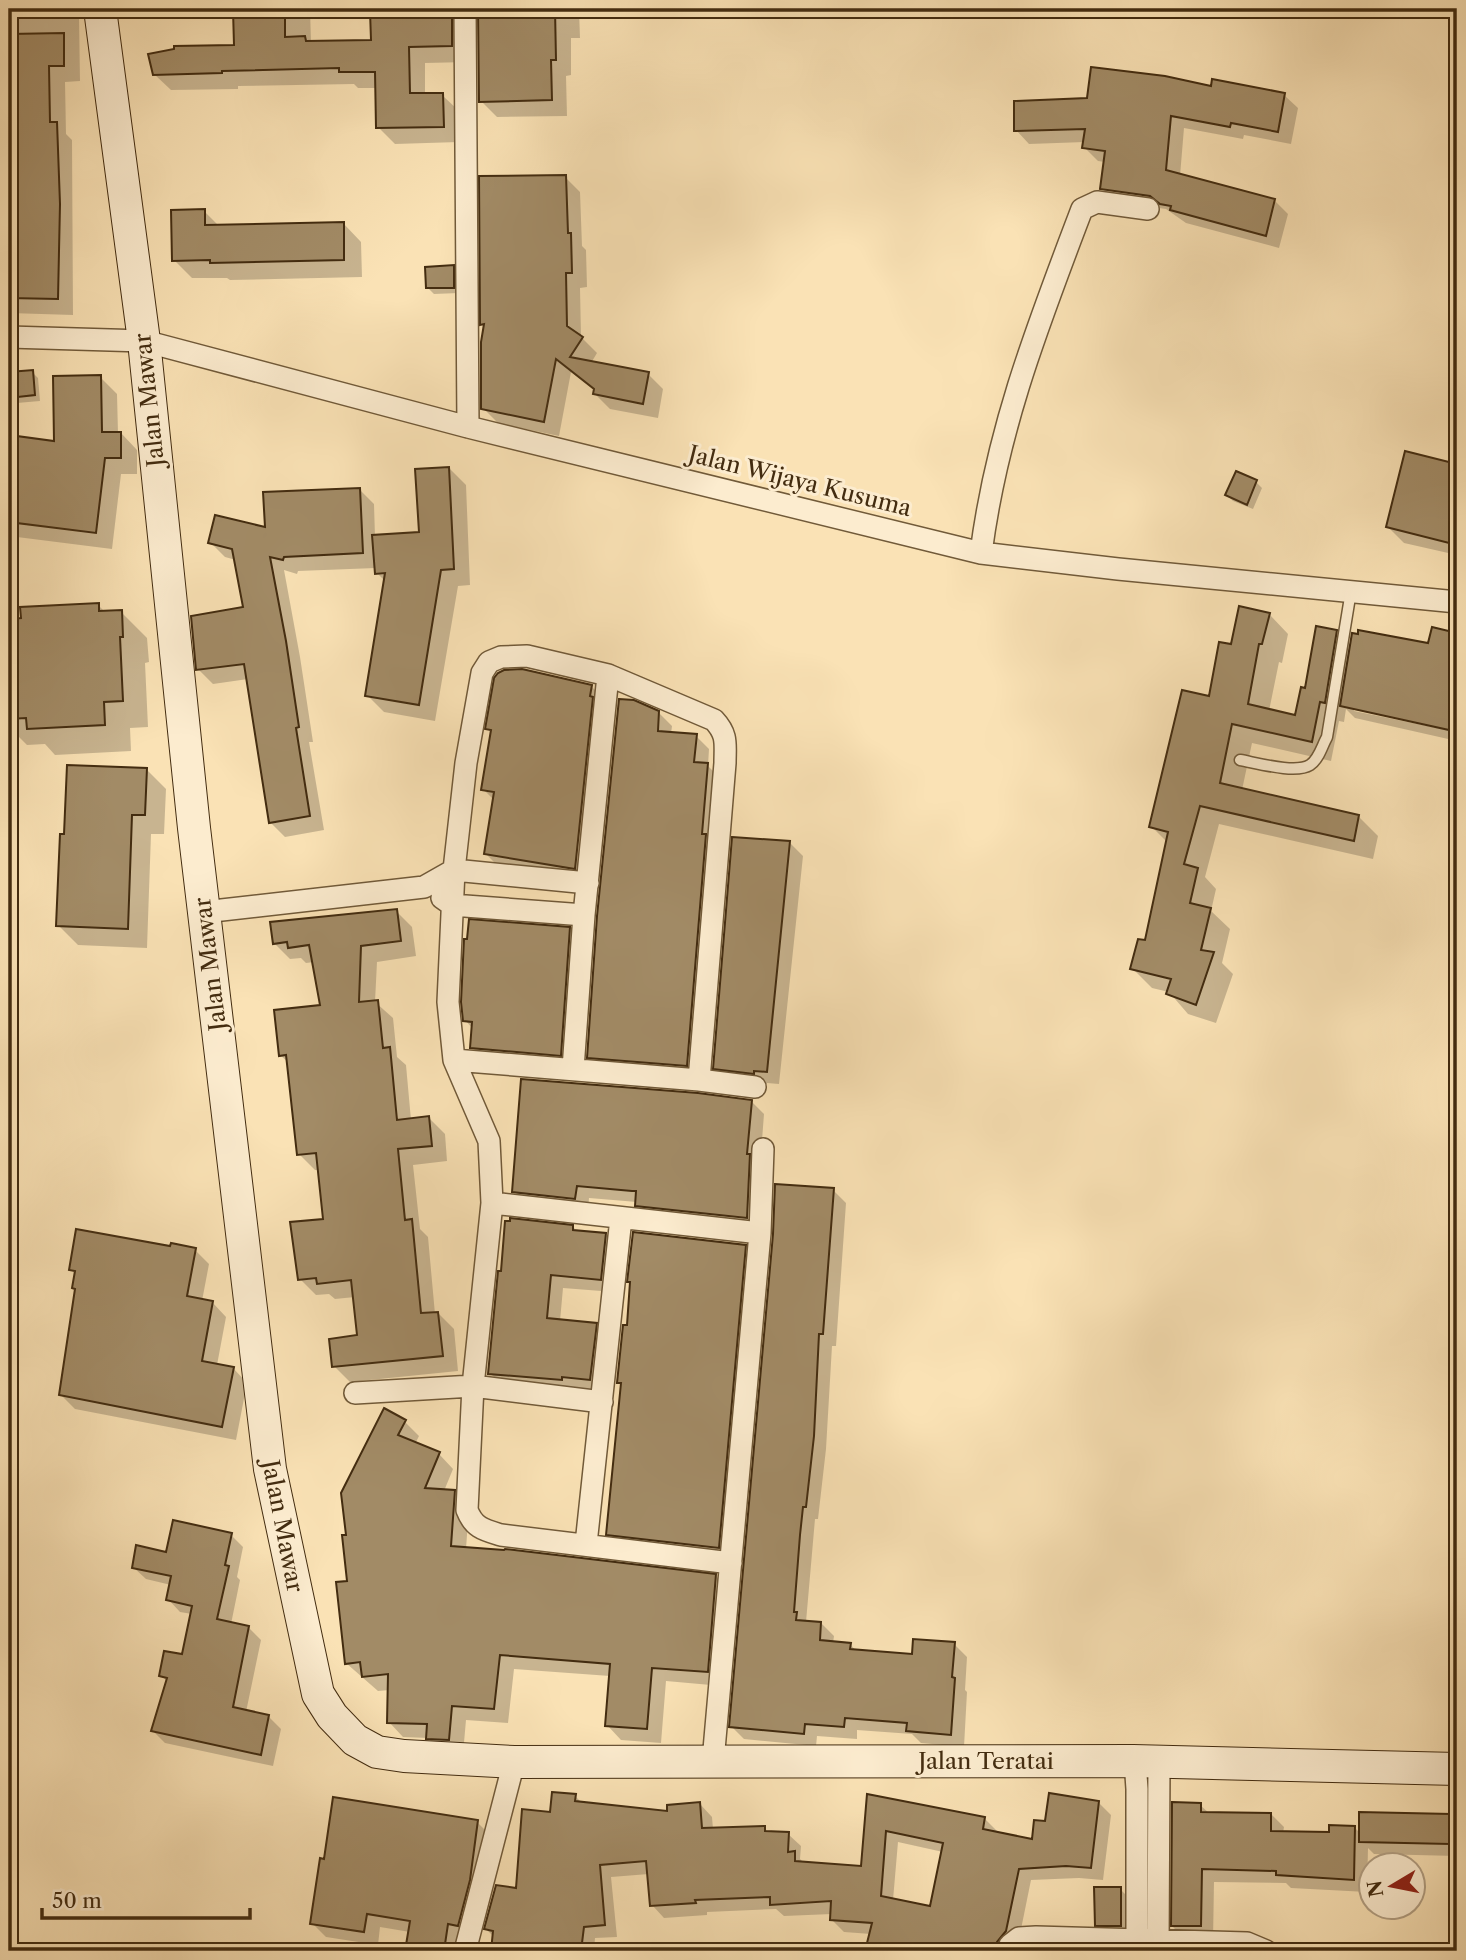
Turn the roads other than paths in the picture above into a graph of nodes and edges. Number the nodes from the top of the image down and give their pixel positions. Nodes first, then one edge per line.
1 (100, 9) edge
2 (465, 9) edge
3 (1148, 209) dead end
4 (9, 337) edge
5 (144, 341) junction
6 (468, 426) junction
7 (981, 553) junction
8 (1351, 592) junction
9 (1457, 601) edge
10 (608, 675) junction
11 (1240, 760) dead end
12 (454, 870) junction
13 (587, 883) junction
14 (424, 887) junction
15 (452, 905) junction
16 (204, 912) junction
17 (584, 915) junction
18 (454, 1060) junction
19 (573, 1069) junction
20 (699, 1080) junction
21 (755, 1087) dead end
22 (763, 1149) dead end
23 (492, 1203) junction
24 (621, 1218) junction
25 (760, 1233) junction
26 (473, 1386) junction
27 (355, 1392) dead end
28 (602, 1402) junction
29 (586, 1544) junction
30 (731, 1563) junction
31 (713, 1761) junction
32 (514, 1762) junction
33 (1147, 1762) junction
34 (1457, 1769) edge
35 (1148, 1946) edge
36 (465, 1951) edge
37 (1009, 1951) edge
38 (1266, 1951) edge

1 - 5 street, Jalan Mawar
2 - 6 street
3 - 7 street
4 - 5 street, Jalan Wijaya Kusuma
5 - 6 street, Jalan Wijaya Kusuma
5 - 16 street, Jalan Mawar
6 - 7 street, Jalan Wijaya Kusuma
7 - 8 street, Jalan Wijaya Kusuma
8 - 9 street, Jalan Wijaya Kusuma
8 - 11 lane
10 - 12 street
10 - 13 street
10 - 20 street
12 - 13 street
12 - 14 street
12 - 15 street
13 - 17 street
14 - 15 street
14 - 16 street
15 - 17 street
15 - 18 street
16 - 32 street, Jalan Mawar
17 - 19 street
18 - 19 street
18 - 23 street
19 - 20 street
20 - 21 street
22 - 25 street
23 - 24 street
23 - 26 street
24 - 25 street
24 - 28 street
25 - 30 street
26 - 27 street
26 - 28 street
26 - 29 street
28 - 29 street
29 - 30 street
30 - 31 street
31 - 32 street, Jalan Teratai
31 - 33 street, Jalan Teratai
32 - 36 street
33 - 34 street, Jalan Teratai
33 - 35 street
35 - 37 street
35 - 38 street

